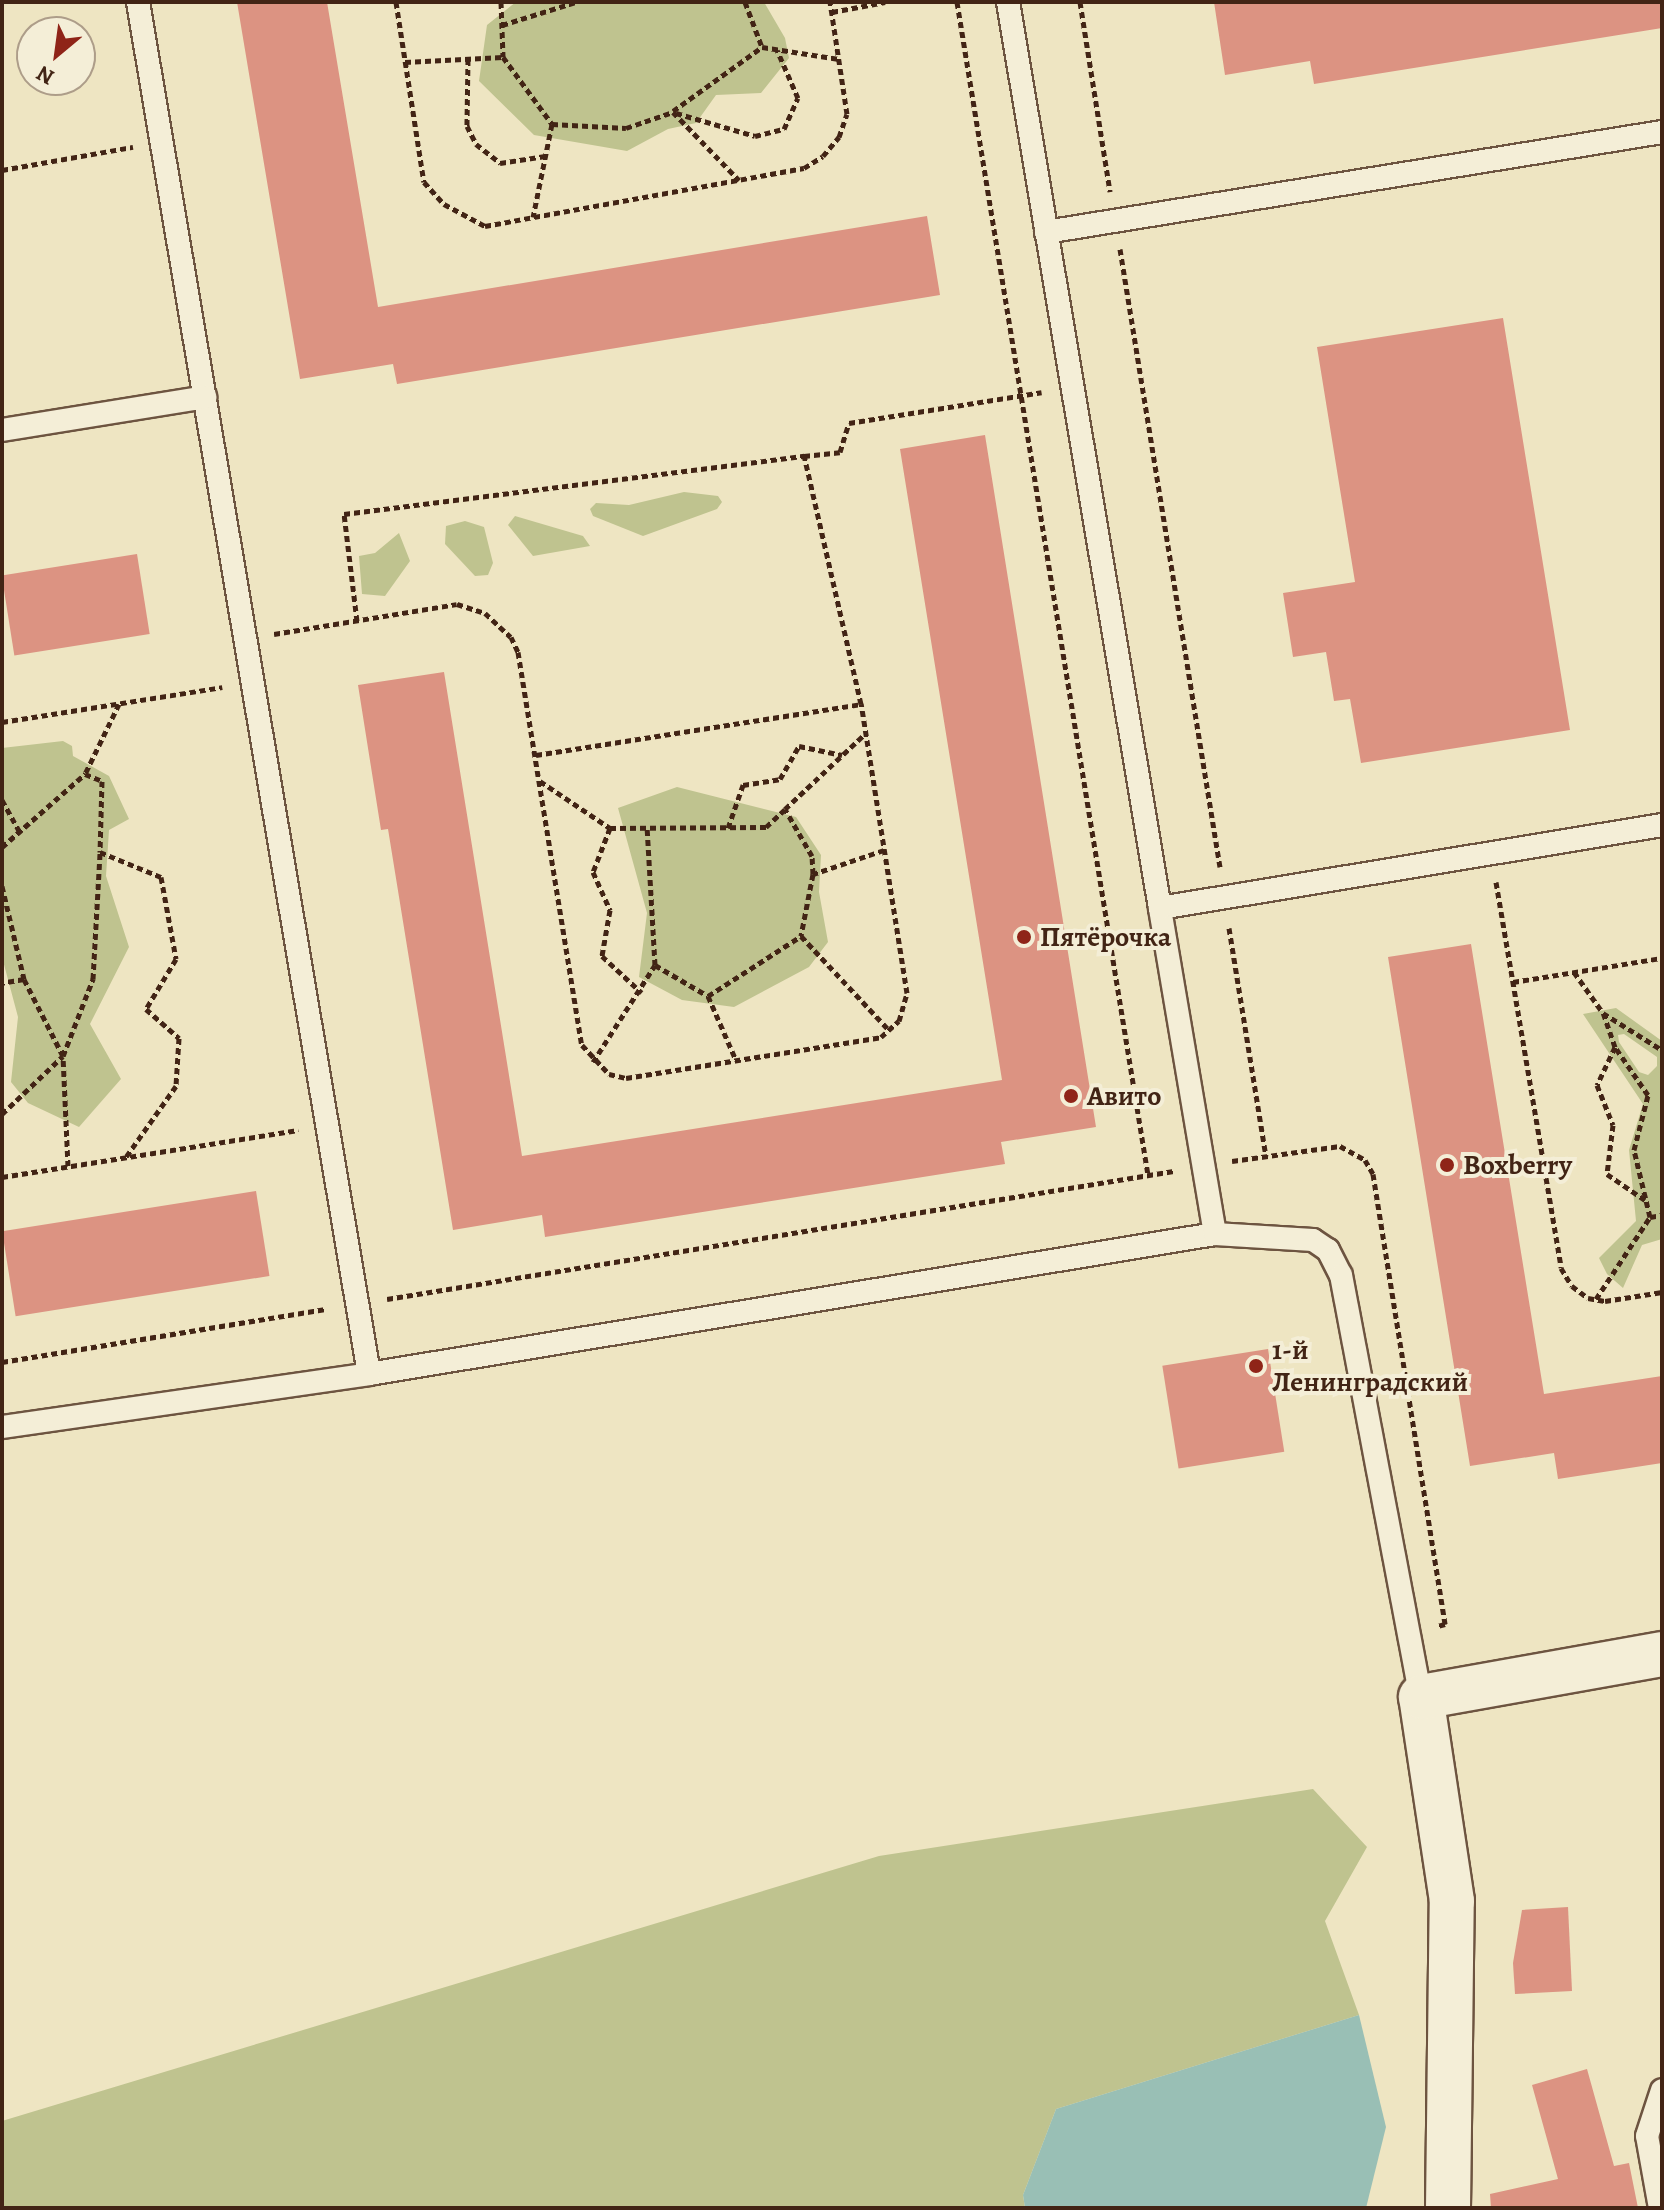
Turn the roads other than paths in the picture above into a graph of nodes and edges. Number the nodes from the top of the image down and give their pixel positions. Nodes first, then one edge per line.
1 (138, 2) edge
2 (1008, 2) edge
3 (1662, 132) edge
4 (1046, 232) junction
5 (205, 397) junction
6 (2, 430) edge
7 (1662, 825) edge
8 (1160, 908) junction
9 (1215, 1234) junction
10 (369, 1374) junction
11 (2, 1427) edge
12 (1662, 1654) edge
13 (1421, 1697) junction
14 (1662, 2090) edge
15 (1448, 2208) edge
16 (1660, 2208) edge

1 - 5 lane
2 - 4 lane
3 - 4 lane
4 - 8 lane
5 - 6 lane
5 - 10 lane
7 - 8 lane
8 - 9 lane
9 - 10 lane
9 - 13 lane
10 - 11 lane
12 - 13 street
13 - 15 street
14 - 16 lane

